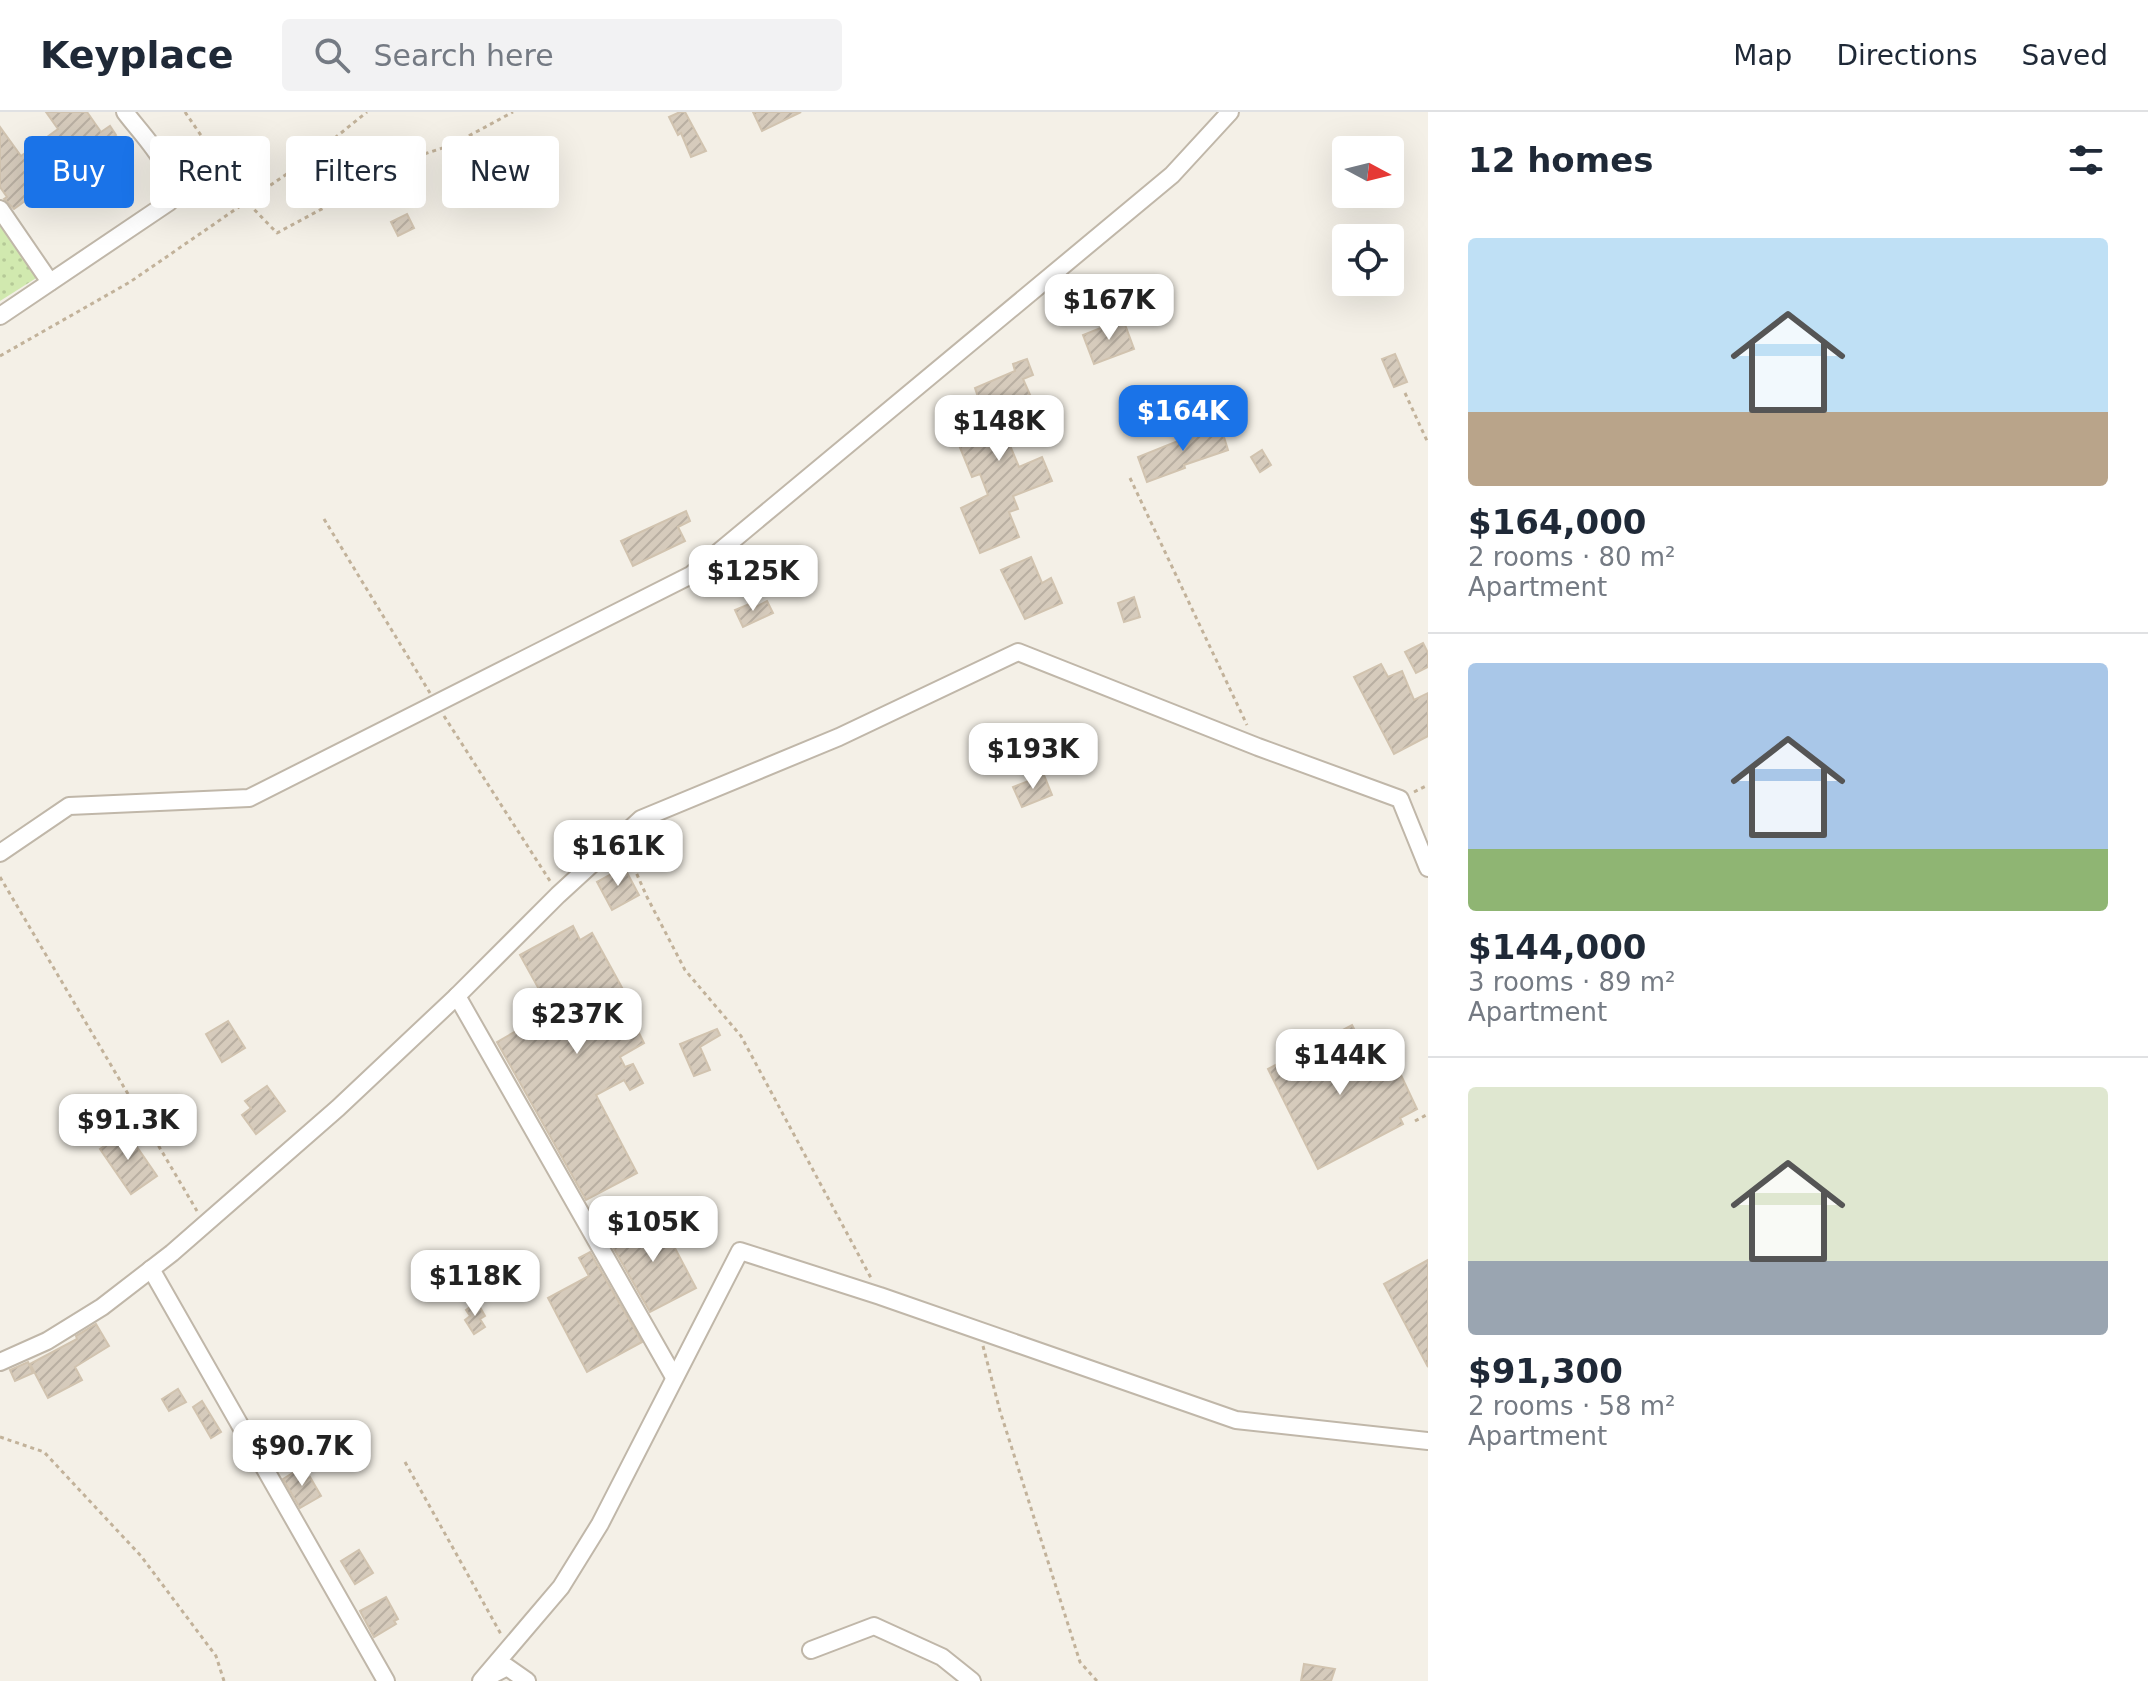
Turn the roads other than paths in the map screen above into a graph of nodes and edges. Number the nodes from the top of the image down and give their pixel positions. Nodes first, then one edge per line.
1 (125, 112) edge
2 (1230, 112) edge
3 (0, 209) edge
4 (50, 282) junction
5 (0, 316) edge
6 (0, 853) edge
7 (1428, 868) edge
8 (457, 996) junction
9 (151, 1269) junction
10 (0, 1362) edge
11 (674, 1377) junction
12 (1428, 1441) edge
13 (811, 1650) dead end
14 (482, 1680) edge
15 (386, 1681) edge
16 (527, 1681) edge
17 (972, 1681) edge

1 - 4 street
2 - 6 street
3 - 4 street
4 - 5 street
7 - 8 street
8 - 9 street
8 - 11 street
9 - 10 street
9 - 15 street
11 - 12 street
11 - 14 street
13 - 17 street
14 - 16 street

